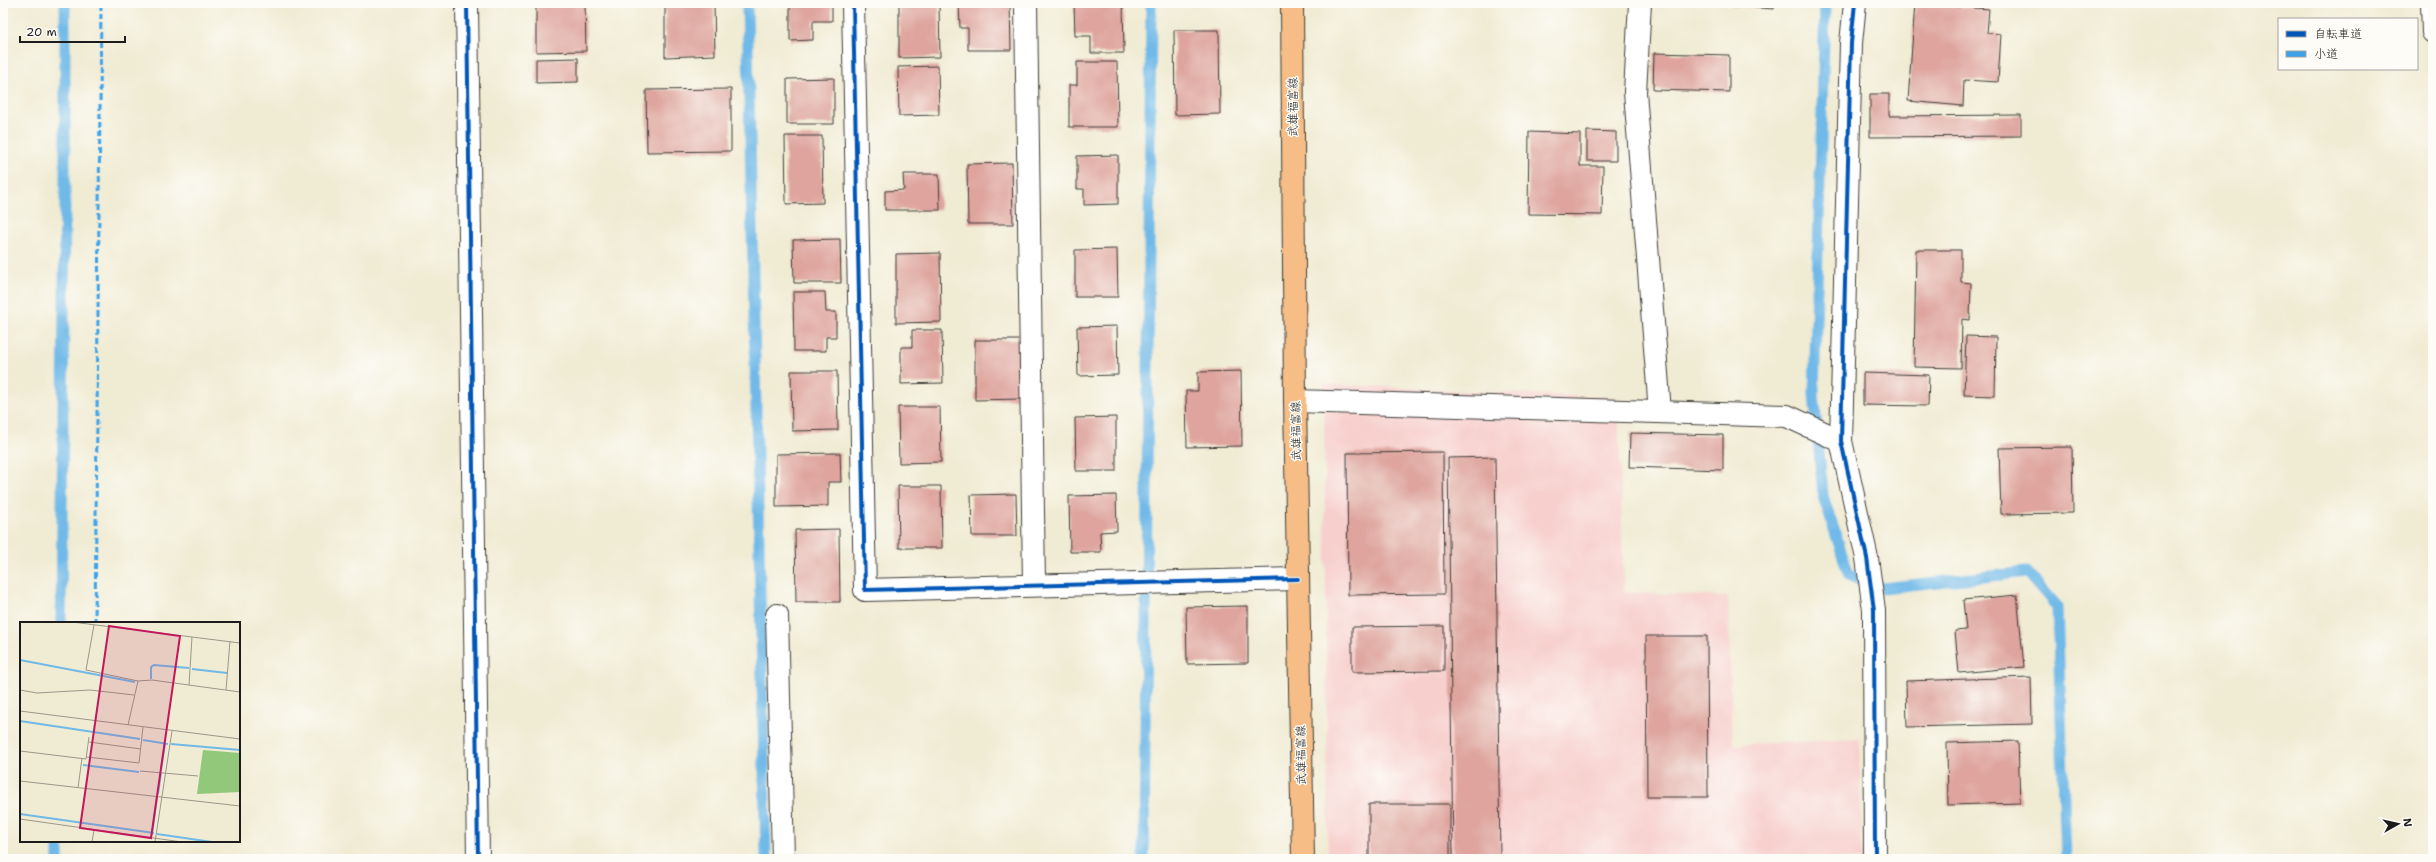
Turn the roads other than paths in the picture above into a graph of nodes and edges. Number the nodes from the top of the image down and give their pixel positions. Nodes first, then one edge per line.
1 (467, 3) edge
2 (853, 3) edge
3 (1026, 3) edge
4 (1292, 3) edge
5 (1640, 3) edge
6 (1855, 3) edge
7 (2432, 3) edge
8 (2433, 32) edge
9 (1295, 401) junction
10 (1660, 412) junction
11 (1841, 441) junction
12 (1298, 579) junction
13 (1034, 585) junction
14 (777, 616) dead end
15 (478, 852) edge
16 (783, 858) edge
17 (1303, 859) edge
18 (1875, 859) edge

1 - 15 street
2 - 13 street
3 - 13 street
4 - 9 main road, 武雄福富線
5 - 10 street
6 - 11 street
7 - 8 street
9 - 10 street
9 - 12 main road, 武雄福富線
10 - 11 street
11 - 18 street
12 - 13 street
12 - 17 main road, 武雄福富線
14 - 16 street

